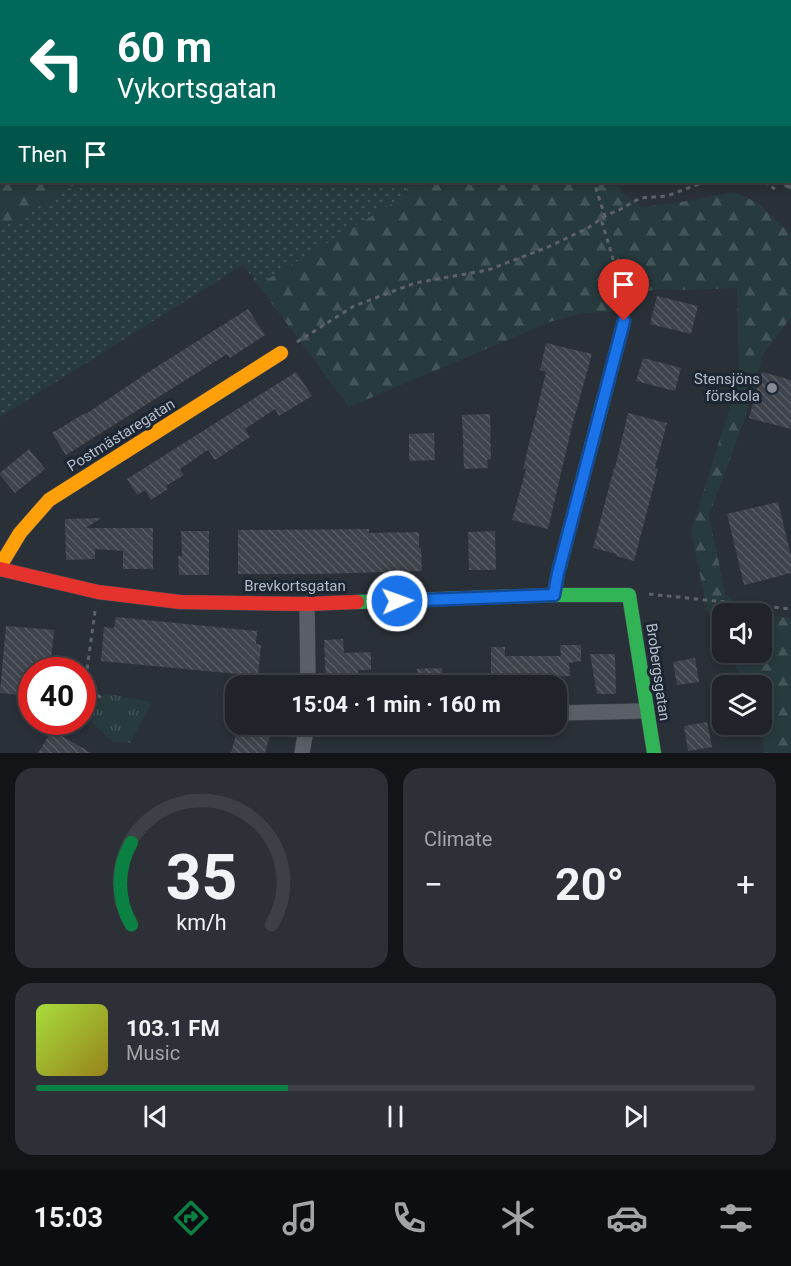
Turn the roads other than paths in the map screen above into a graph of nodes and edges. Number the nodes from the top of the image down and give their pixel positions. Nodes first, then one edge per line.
1 (624, 321) road end
2 (281, 352) road end
3 (0, 568) edge
4 (554, 595) junction
5 (629, 595) joint
6 (307, 604) junction
7 (308, 675) edge
8 (646, 711) junction
9 (567, 713) edge
10 (305, 735) edge
11 (302, 753) edge
12 (654, 753) edge

1 - 4 street
2 - 3 street, Postmästaregatan
3 - 6 street, Brevkortsgatan
4 - 5 street, Brevkortsgatan
4 - 6 street, Brevkortsgatan
5 - 8 street, Brobergsgatan
6 - 7 street
8 - 9 street
8 - 12 street, Brobergsgatan
10 - 11 street

